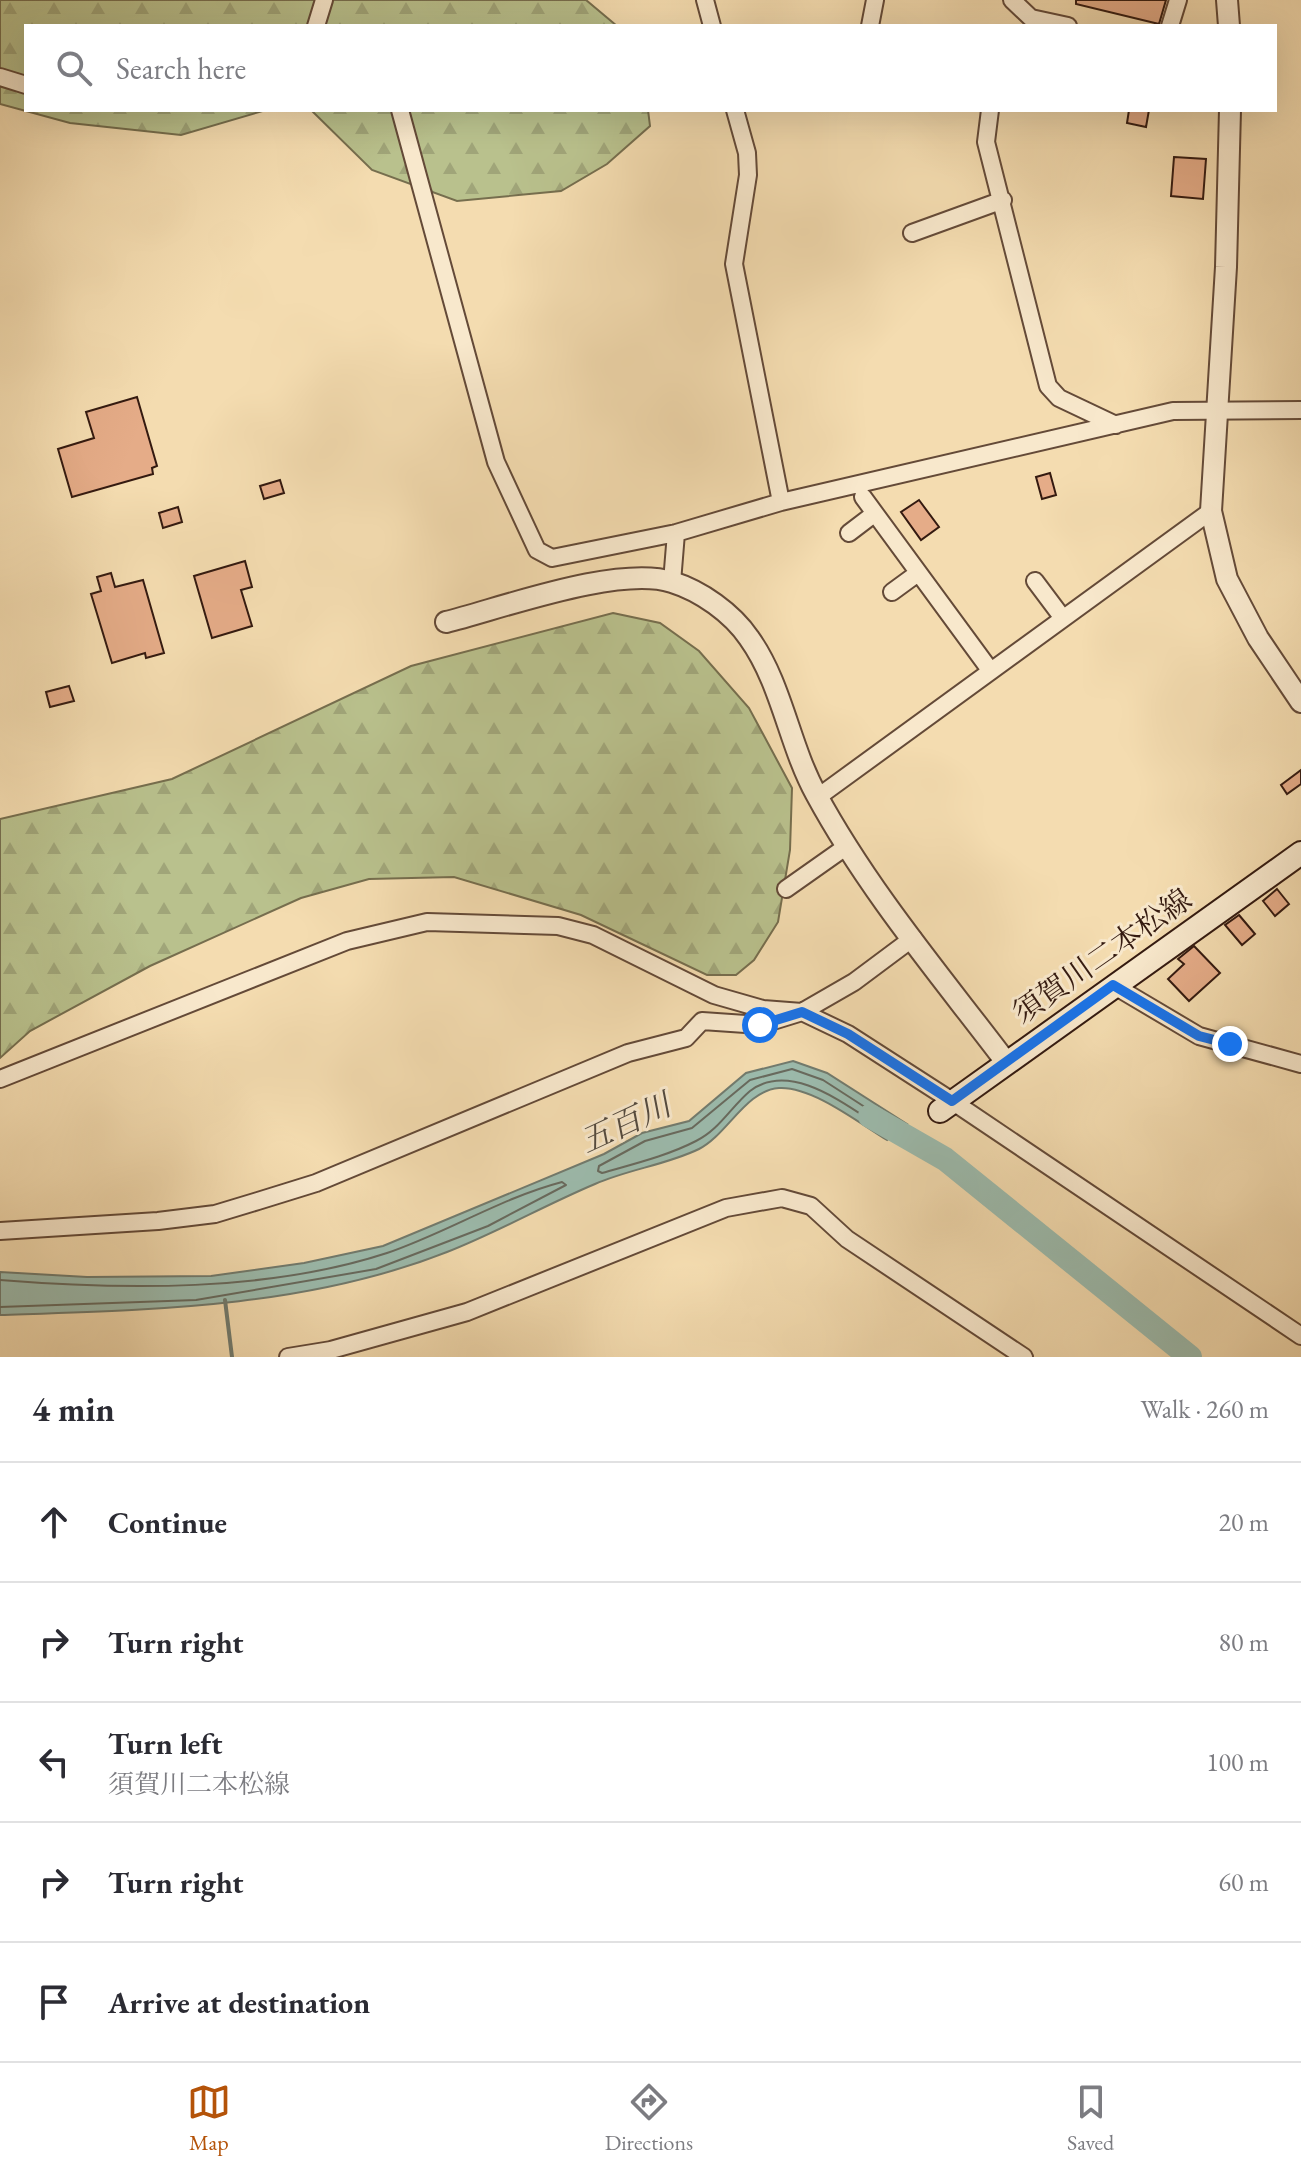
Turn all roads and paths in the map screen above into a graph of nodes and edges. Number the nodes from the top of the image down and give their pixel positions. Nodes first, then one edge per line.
1 (324, 0) edge
2 (705, 0) edge
3 (875, 0) edge
4 (1012, 0) edge
5 (1178, 0) edge
6 (1227, 0) edge
7 (1029, 22) edge
8 (317, 24) edge
9 (711, 24) edge
10 (870, 24) edge
11 (1171, 24) edge
12 (1229, 24) edge
13 (0, 77) edge
14 (24, 84) edge
15 (401, 112) edge
16 (736, 112) edge
17 (990, 112) edge
18 (1230, 112) edge
19 (1003, 200) junction
20 (912, 233) dead end
21 (1214, 410) junction
22 (1301, 410) edge
23 (1116, 425) junction
24 (863, 497) dead end
25 (781, 502) junction
26 (1211, 511) junction
27 (874, 514) junction
28 (676, 533) junction
29 (849, 533) dead end
30 (918, 573) junction
31 (1035, 581) dead end
32 (672, 582) junction
33 (892, 592) dead end
34 (1062, 617) junction
35 (446, 622) dead end
36 (990, 670) junction
37 (1301, 702) edge
38 (818, 797) junction
39 (847, 846) junction
40 (1301, 853) edge
41 (786, 889) dead end
42 (913, 938) junction
43 (1113, 985) junction
44 (802, 1012) junction
45 (1006, 1062) junction
46 (1301, 1064) edge
47 (0, 1079) edge
48 (946, 1106) junction
49 (0, 1231) edge
50 (1301, 1336) edge
51 (288, 1357) edge
52 (1024, 1357) edge

1 - 8 street
2 - 9 street
3 - 10 street
4 - 7 street
5 - 11 street
6 - 12 street
13 - 14 street
15 - 28 street
16 - 25 street
17 - 19 street
18 - 21 street
19 - 20 street
19 - 23 street
21 - 22 street
21 - 23 street
21 - 26 street
23 - 25 street
24 - 27 street
25 - 28 street
26 - 34 street
26 - 37 street
27 - 29 street
27 - 30 street
28 - 32 street
30 - 33 street
30 - 36 street
31 - 34 street
32 - 35 street
32 - 38 street
34 - 36 street
36 - 38 street
38 - 39 street
39 - 41 street
39 - 42 street
40 - 43 main road, 須賀川二本松線
42 - 44 street
42 - 45 street
43 - 45 main road, 須賀川二本松線
43 - 46 street
44 - 47 street
44 - 48 street
44 - 49 street
45 - 48 main road, 須賀川二本松線
48 - 50 street
51 - 52 street

